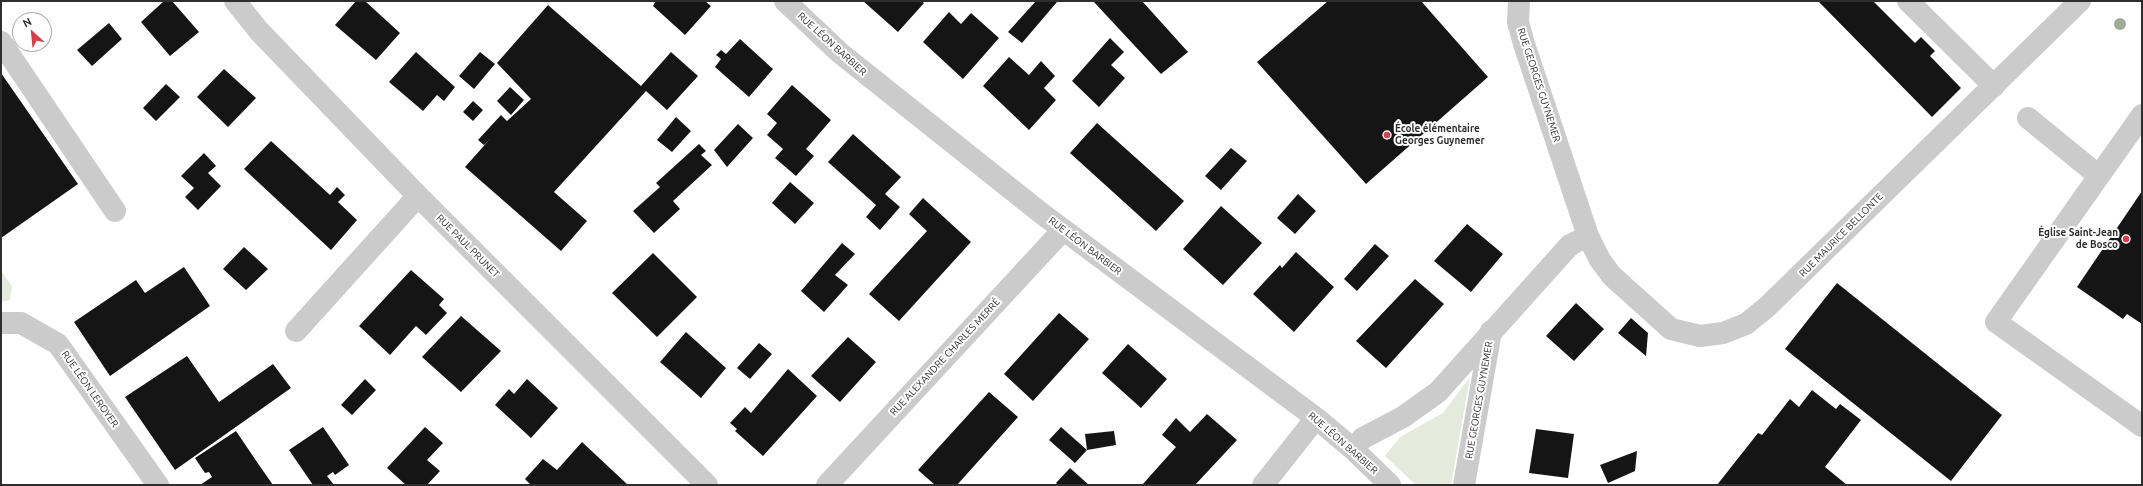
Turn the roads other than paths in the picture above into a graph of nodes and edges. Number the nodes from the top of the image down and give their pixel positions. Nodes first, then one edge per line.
1 (235, 1) edge
2 (785, 1) edge
3 (1519, 1) edge
4 (1908, 1) edge
5 (2080, 1) edge
6 (1, 42) edge
7 (1994, 86) junction
8 (2142, 115) edge
9 (2028, 118) dead end
10 (2099, 176) junction
11 (418, 196) junction
12 (115, 211) dead end
13 (1063, 230) junction
14 (1588, 236) junction
15 (1, 323) edge
16 (296, 331) dead end
17 (1491, 331) junction
18 (1316, 418) junction
19 (2142, 426) edge
20 (1353, 450) junction
21 (158, 485) edge
22 (707, 485) edge
23 (827, 485) edge
24 (1263, 485) edge
25 (1390, 485) edge
26 (1464, 485) edge

1 - 11 street, RUE PAUL PRUNET
2 - 13 street, RUE LÉON BARBIER
3 - 14 street, RUE GEORGES GUYNEMER
4 - 7 street
5 - 7 street, RUE MAURICE BELLONTE
6 - 12 street
7 - 14 street, RUE MAURICE BELLONTE
8 - 10 street
9 - 10 street
10 - 19 street
11 - 16 street
11 - 22 street, RUE PAUL PRUNET
13 - 18 street, RUE LÉON BARBIER
13 - 23 street, RUE ALEXANDRE CHARLES MERRÉ
14 - 17 street
15 - 21 street, RUE LÉON LEROYER
17 - 20 street, RUE GEORGES GUYNEMER
17 - 26 street, RUE GEORGES GUYNEMER
18 - 20 street, RUE LÉON BARBIER
18 - 24 street
20 - 25 street, RUE LÉON BARBIER

